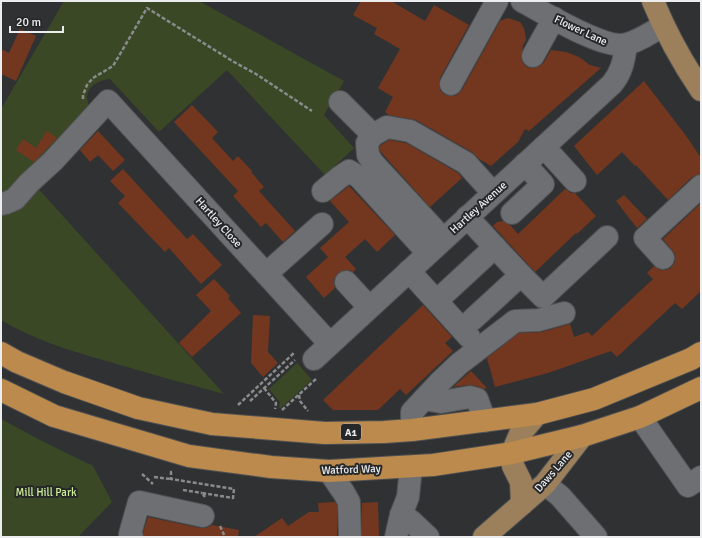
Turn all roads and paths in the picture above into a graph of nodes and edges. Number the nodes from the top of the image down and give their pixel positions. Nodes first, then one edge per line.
1 (497, 1) edge
2 (522, 1) edge
3 (653, 1) edge
4 (554, 18) junction
5 (663, 26) junction
6 (626, 45) junction
7 (533, 56) dead end
8 (451, 84) dead end
9 (701, 90) edge
10 (340, 102) dead end
11 (312, 111) dead end
12 (90, 119) junction
13 (373, 135) junction
14 (544, 147) junction
15 (525, 164) junction
16 (575, 181) dead end
17 (701, 186) edge
18 (323, 191) dead end
19 (493, 193) junction
20 (1, 204) edge
21 (512, 213) dead end
22 (467, 217) junction
23 (322, 224) dead end
24 (608, 237) dead end
25 (436, 246) junction
26 (495, 247) junction
27 (663, 258) dead end
28 (409, 271) junction
29 (266, 274) junction
30 (521, 275) junction
31 (346, 282) dead end
32 (443, 295) dead end
33 (369, 307) junction
34 (564, 313) dead end
35 (330, 344) junction
36 (1, 353) edge
37 (701, 354) edge
38 (305, 360) junction
39 (264, 388) junction
40 (701, 388) edge
41 (1, 390) edge
42 (299, 394) junction
43 (424, 399) junction
44 (250, 401) dead end
45 (238, 405) dead end
46 (275, 410) dead end
47 (282, 410) dead end
48 (309, 412) dead end
49 (537, 414) junction
50 (640, 417) junction
51 (486, 421) junction
52 (412, 430) junction
53 (582, 436) junction
54 (512, 454) junction
55 (411, 467) junction
56 (329, 471) junction
57 (179, 473) dead end
58 (142, 474) dead end
59 (154, 477) dead end
60 (701, 477) edge
61 (171, 479) junction
62 (544, 484) junction
63 (154, 485) dead end
64 (234, 489) dead end
65 (182, 490) dead end
66 (202, 493) dead end
67 (522, 504) junction
68 (401, 515) junction
69 (203, 516) dead end
70 (132, 537) edge
71 (350, 537) edge
72 (396, 537) edge
73 (428, 537) edge
74 (484, 537) edge
75 (596, 537) edge

1 - 8 street
2 - 4 street, Flower Lane
3 - 5 main road
4 - 6 street, Flower Lane
4 - 7 street
5 - 6 street
5 - 9 main road
6 - 14 street, Hartley Avenue
10 - 13 street
11 - 12 path
12 - 20 street
12 - 29 street, Hartley Close
13 - 19 street
13 - 25 street
14 - 15 street, Hartley Avenue
14 - 16 street
15 - 19 street, Hartley Avenue
15 - 21 street
17 - 27 street
18 - 25 street
19 - 22 street, Hartley Avenue
22 - 25 street, Hartley Avenue
22 - 26 street
23 - 29 street
24 - 30 street
25 - 28 street, Hartley Avenue
26 - 30 street
26 - 32 street
28 - 30 street
28 - 33 street, Hartley Avenue
29 - 35 street, Hartley Close
31 - 33 street
33 - 35 street, Hartley Avenue
34 - 43 street
35 - 38 street, Hartley Avenue
36 - 52 highway, A1
37 - 49 highway, A1
38 - 39 path
38 - 42 path
38 - 45 path
39 - 44 path
39 - 46 path
40 - 50 highway, Watford Way
41 - 56 highway, Watford Way
42 - 47 path
42 - 48 path
43 - 51 street
43 - 52 street
49 - 51 highway, A1
49 - 54 main road
50 - 53 highway, Watford Way
50 - 60 street
51 - 52 highway, A1
53 - 54 highway, Watford Way
53 - 62 main road, Daws Lane
54 - 55 highway, Watford Way
54 - 67 main road, Daws Lane
55 - 56 highway, Watford Way
55 - 68 street
56 - 71 street
57 - 61 path
58 - 63 path
59 - 61 path
61 - 64 path
62 - 67 main road, Daws Lane
62 - 75 street
65 - 66 path
67 - 74 main road, Daws Lane
68 - 72 street
68 - 73 street
69 - 70 street

